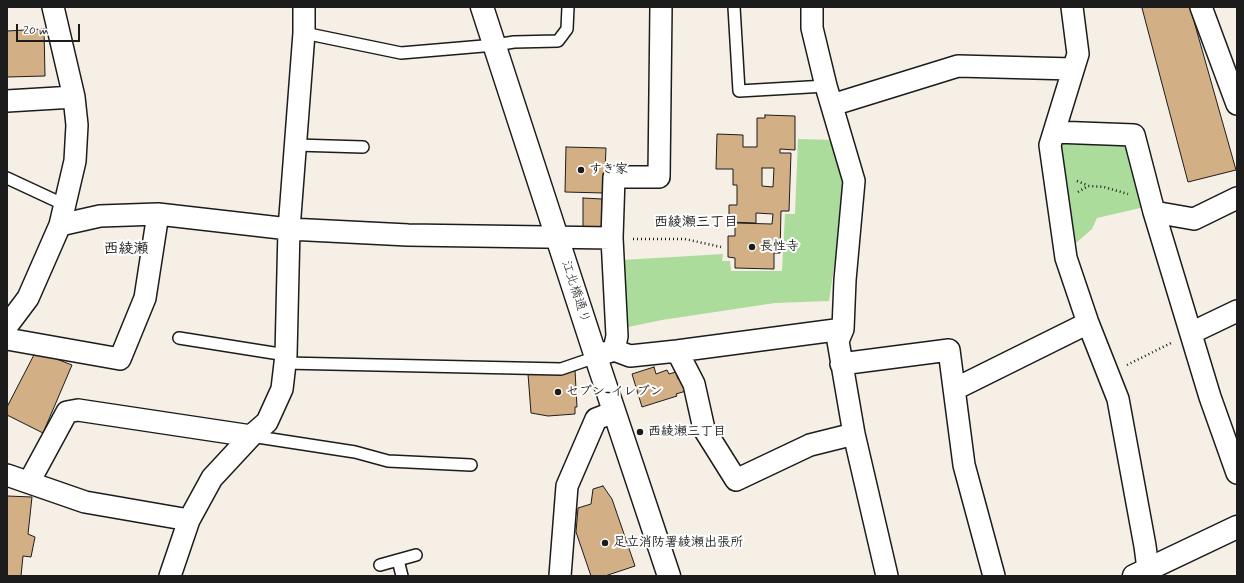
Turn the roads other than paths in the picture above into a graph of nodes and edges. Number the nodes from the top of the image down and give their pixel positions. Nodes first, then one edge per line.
1 (53, 7) edge
2 (304, 7) edge
3 (482, 7) edge
4 (568, 7) edge
5 (661, 7) edge
6 (734, 7) edge
7 (812, 7) edge
8 (1072, 7) edge
9 (1202, 7) edge
10 (304, 33) junction
11 (494, 45) junction
12 (1073, 69) junction
13 (829, 95) junction
14 (74, 97) junction
15 (7, 101) edge
16 (1237, 104) edge
17 (1054, 132) junction
18 (296, 145) junction
19 (363, 147) dead end
20 (7, 178) edge
21 (1237, 198) edge
22 (65, 205) junction
23 (1153, 207) junction
24 (158, 214) junction
25 (60, 225) junction
26 (290, 229) junction
27 (558, 237) junction
28 (612, 238) junction
29 (1237, 311) edge
30 (1088, 323) junction
31 (7, 326) edge
32 (843, 329) junction
33 (1191, 333) junction
34 (179, 338) dead end
35 (7, 339) edge
36 (677, 352) junction
37 (605, 353) junction
38 (285, 359) junction
39 (841, 364) junction
40 (955, 389) junction
41 (614, 412) junction
42 (854, 434) junction
43 (251, 436) junction
44 (471, 465) dead end
45 (1237, 473) edge
46 (7, 475) edge
47 (29, 482) junction
48 (189, 520) junction
49 (1237, 527) edge
50 (416, 555) dead end
51 (398, 560) junction
52 (380, 565) dead end
53 (1141, 572) edge
54 (170, 576) edge
55 (402, 576) edge
56 (560, 576) edge
57 (669, 576) edge
58 (886, 576) edge
59 (994, 576) edge

1 - 14 street
2 - 10 street
3 - 11 main road, 江北橋通り
4 - 11 lane
5 - 28 street
6 - 13 lane
7 - 13 street
8 - 12 street
9 - 16 street
10 - 11 lane
10 - 18 street
11 - 27 main road, 江北橋通り
12 - 13 street
12 - 17 street
13 - 32 street
14 - 15 street
14 - 22 street
17 - 23 street
17 - 30 street
18 - 19 lane
18 - 26 street
20 - 22 lane
21 - 23 street
22 - 25 street
23 - 33 street
24 - 25 street
24 - 26 street
24 - 35 street
25 - 31 street
26 - 27 street
26 - 38 street
27 - 28 street
27 - 37 main road, 江北橋通り
28 - 37 street
29 - 33 street
30 - 40 street
30 - 53 street
32 - 36 street
32 - 39 street
33 - 45 street
34 - 38 lane
36 - 37 street
36 - 42 street
37 - 38 lane
37 - 41 main road, 江北橋通り
38 - 43 street
39 - 40 street
39 - 42 street
40 - 59 street
41 - 56 street
41 - 57 main road, 江北橋通り
42 - 58 street
43 - 44 lane
43 - 47 street
43 - 48 street
46 - 47 street
47 - 48 street
48 - 54 street
49 - 53 main road
50 - 51 lane
51 - 52 lane
51 - 55 lane

